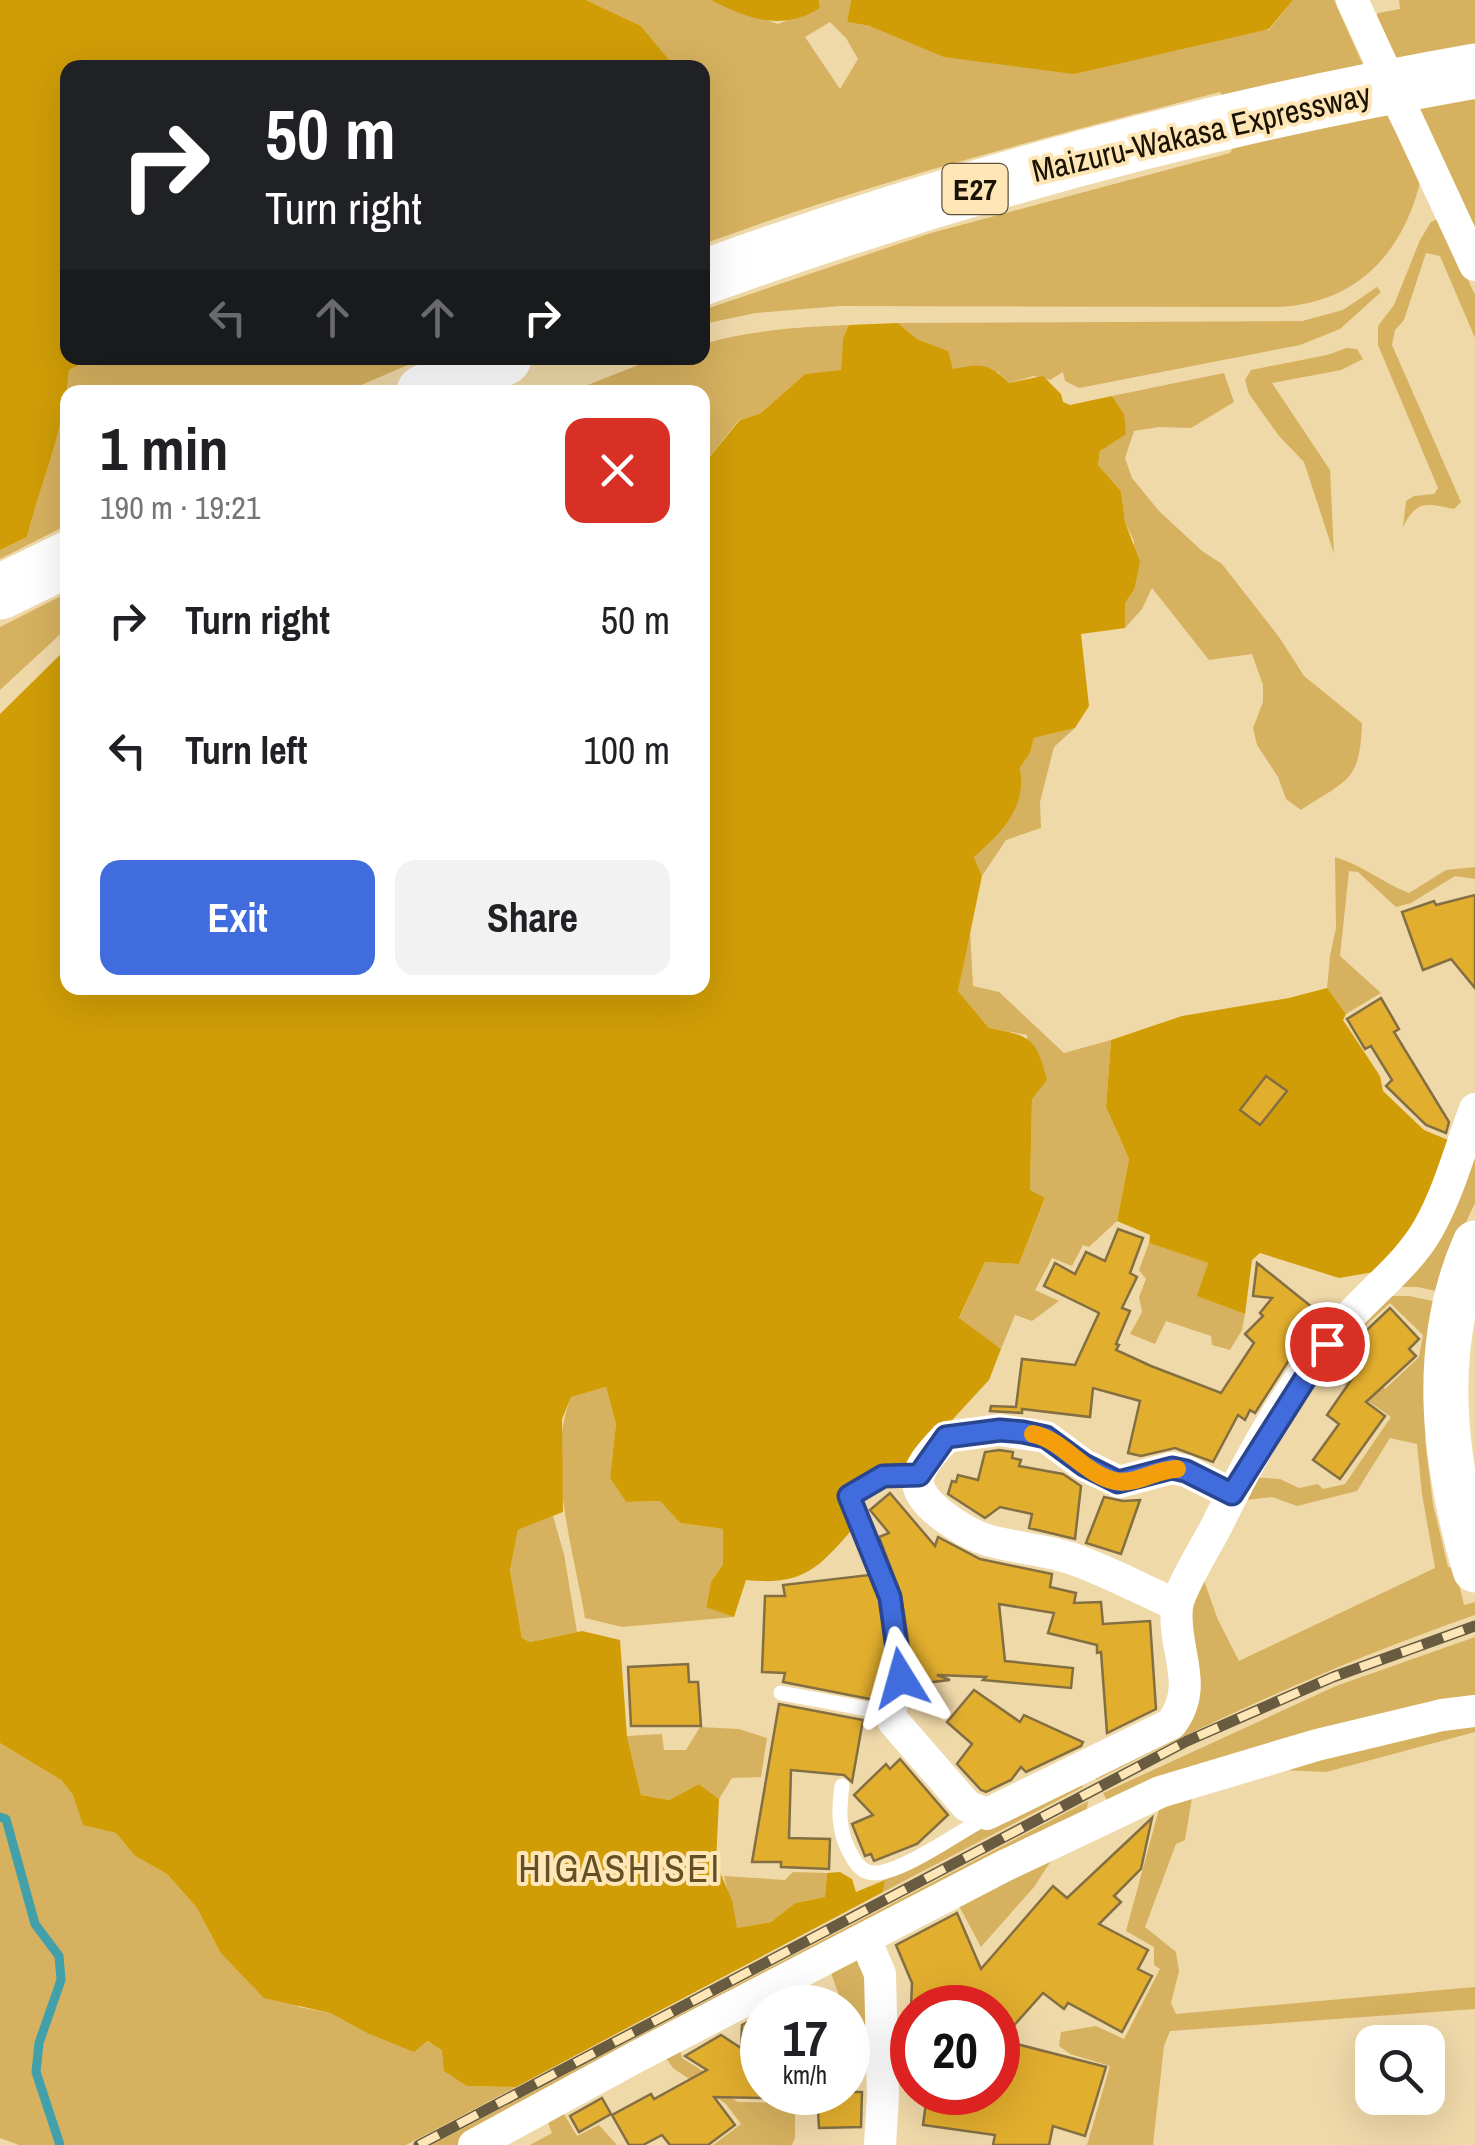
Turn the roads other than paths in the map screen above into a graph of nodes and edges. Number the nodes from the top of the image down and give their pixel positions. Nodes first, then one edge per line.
1 (1352, 0) edge
2 (1475, 71) edge
3 (1475, 266) edge
4 (710, 275) edge
5 (488, 365) edge
6 (440, 385) edge
7 (60, 563) edge
8 (0, 592) edge
9 (1475, 1109) edge
10 (1475, 1243) edge
11 (919, 1475) junction
12 (1232, 1494) junction
13 (1475, 1570) edge
14 (1177, 1605) junction
15 (781, 1693) dead end
16 (1475, 1711) edge
17 (894, 1722) junction
18 (1081, 1766) junction
19 (842, 1786) dead end
20 (987, 1814) junction
21 (1106, 1816) junction
22 (864, 1938) junction
23 (474, 2145) edge
24 (880, 2145) edge

1 - 3 street
2 - 4 highway, Maizuru-Wakasa Expressway / E27
5 - 6 highway
7 - 8 highway
9 - 12 street
10 - 13 street
11 - 12 street
11 - 14 street
11 - 17 lane
12 - 14 street
14 - 18 street
15 - 17 lane
16 - 21 street
17 - 20 street
18 - 20 street
18 - 21 street
19 - 20 lane
21 - 22 street
22 - 23 street
22 - 24 street

